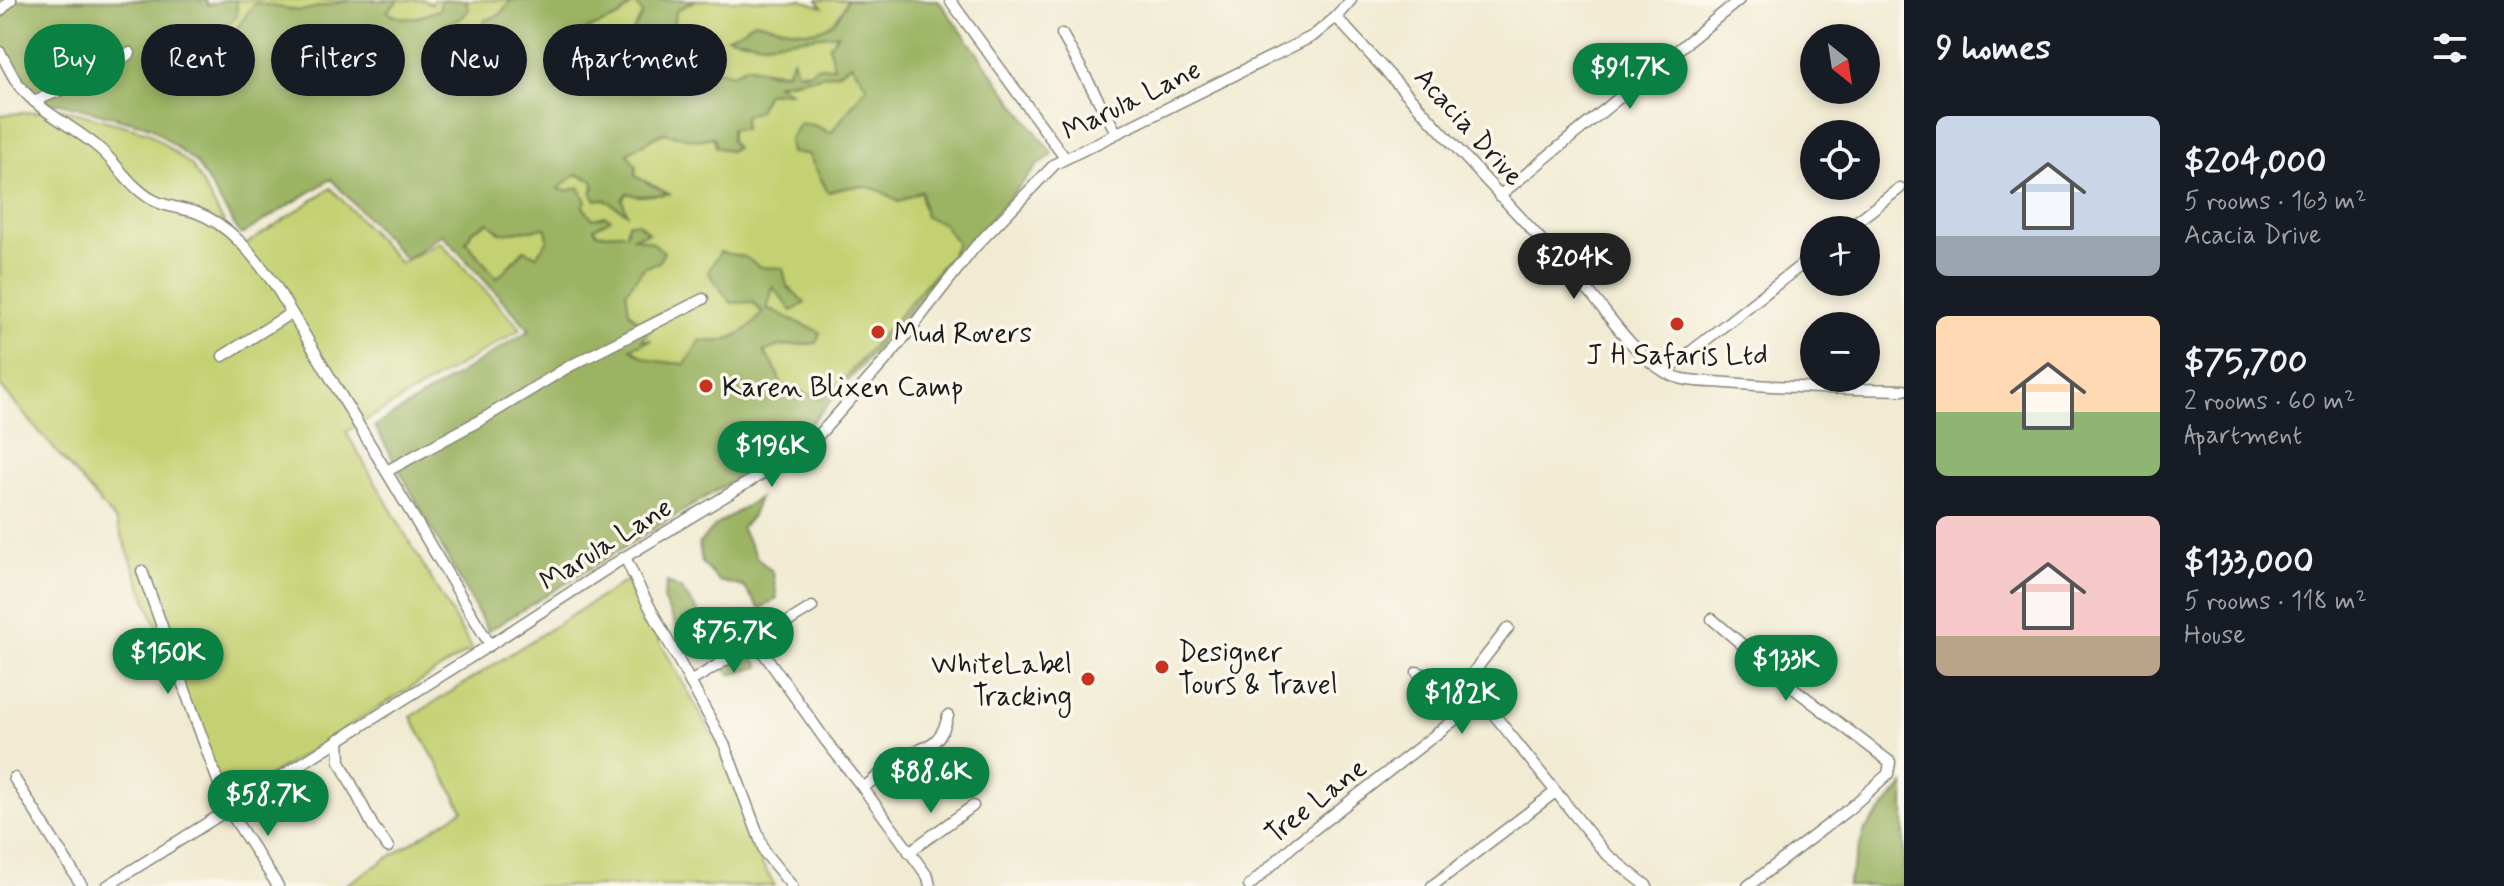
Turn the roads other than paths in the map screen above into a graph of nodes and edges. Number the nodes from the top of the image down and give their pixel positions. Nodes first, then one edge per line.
1 (11, 0) edge
2 (950, 0) edge
3 (1351, 0) edge
4 (1739, 0) edge
5 (0, 11) edge
6 (1336, 17) junction
7 (1062, 34) dead end
8 (0, 52) edge
9 (130, 53) dead end
10 (34, 101) junction
11 (1116, 132) junction
12 (1065, 158) junction
13 (1900, 188) dead end
14 (1499, 196) junction
15 (1864, 216) edge
16 (1800, 266) edge
17 (703, 299) dead end
18 (291, 313) junction
19 (223, 356) dead end
20 (1665, 372) junction
21 (1904, 390) edge
22 (387, 471) junction
23 (625, 557) junction
24 (142, 571) dead end
25 (812, 607) dead end
26 (1712, 619) dead end
27 (1508, 628) dead end
28 (760, 639) junction
29 (490, 645) junction
30 (1417, 672) dead end
31 (690, 682) junction
32 (1465, 683) junction
33 (1484, 702) junction
34 (948, 716) dead end
35 (339, 739) junction
36 (14, 778) dead end
37 (863, 788) junction
38 (1554, 793) junction
39 (973, 806) dead end
40 (228, 809) junction
41 (388, 847) dead end
42 (909, 852) junction
43 (82, 886) edge
44 (107, 886) edge
45 (278, 886) edge
46 (792, 886) edge
47 (930, 886) edge
48 (1249, 886) edge
49 (1432, 886) edge
50 (1647, 886) edge
51 (1748, 886) edge

1 - 5 street
2 - 12 street
3 - 6 street, Marula Lane
4 - 14 street
6 - 11 street, Marula Lane
6 - 14 street, Acacia Drive
7 - 11 street
8 - 10 street
9 - 10 street
10 - 18 street
11 - 12 street, Marula Lane
12 - 23 street, Marula Lane
13 - 15 street
14 - 20 street, Acacia Drive
16 - 20 street
17 - 22 street
18 - 19 street
18 - 22 street
20 - 21 street, Acacia Drive
22 - 29 street
23 - 29 street, Marula Lane
23 - 31 street
24 - 40 street
25 - 28 street
26 - 51 street
27 - 32 street
28 - 31 street
28 - 37 street
29 - 35 street, Marula Lane
30 - 32 street
31 - 46 street
32 - 33 street
33 - 38 street
33 - 48 street, Tree Lane
34 - 37 street
35 - 40 street, Marula Lane
35 - 41 street
36 - 43 street
37 - 42 street
38 - 49 street
38 - 50 street
39 - 42 street
40 - 44 street, Marula Lane
40 - 45 street
42 - 47 street

